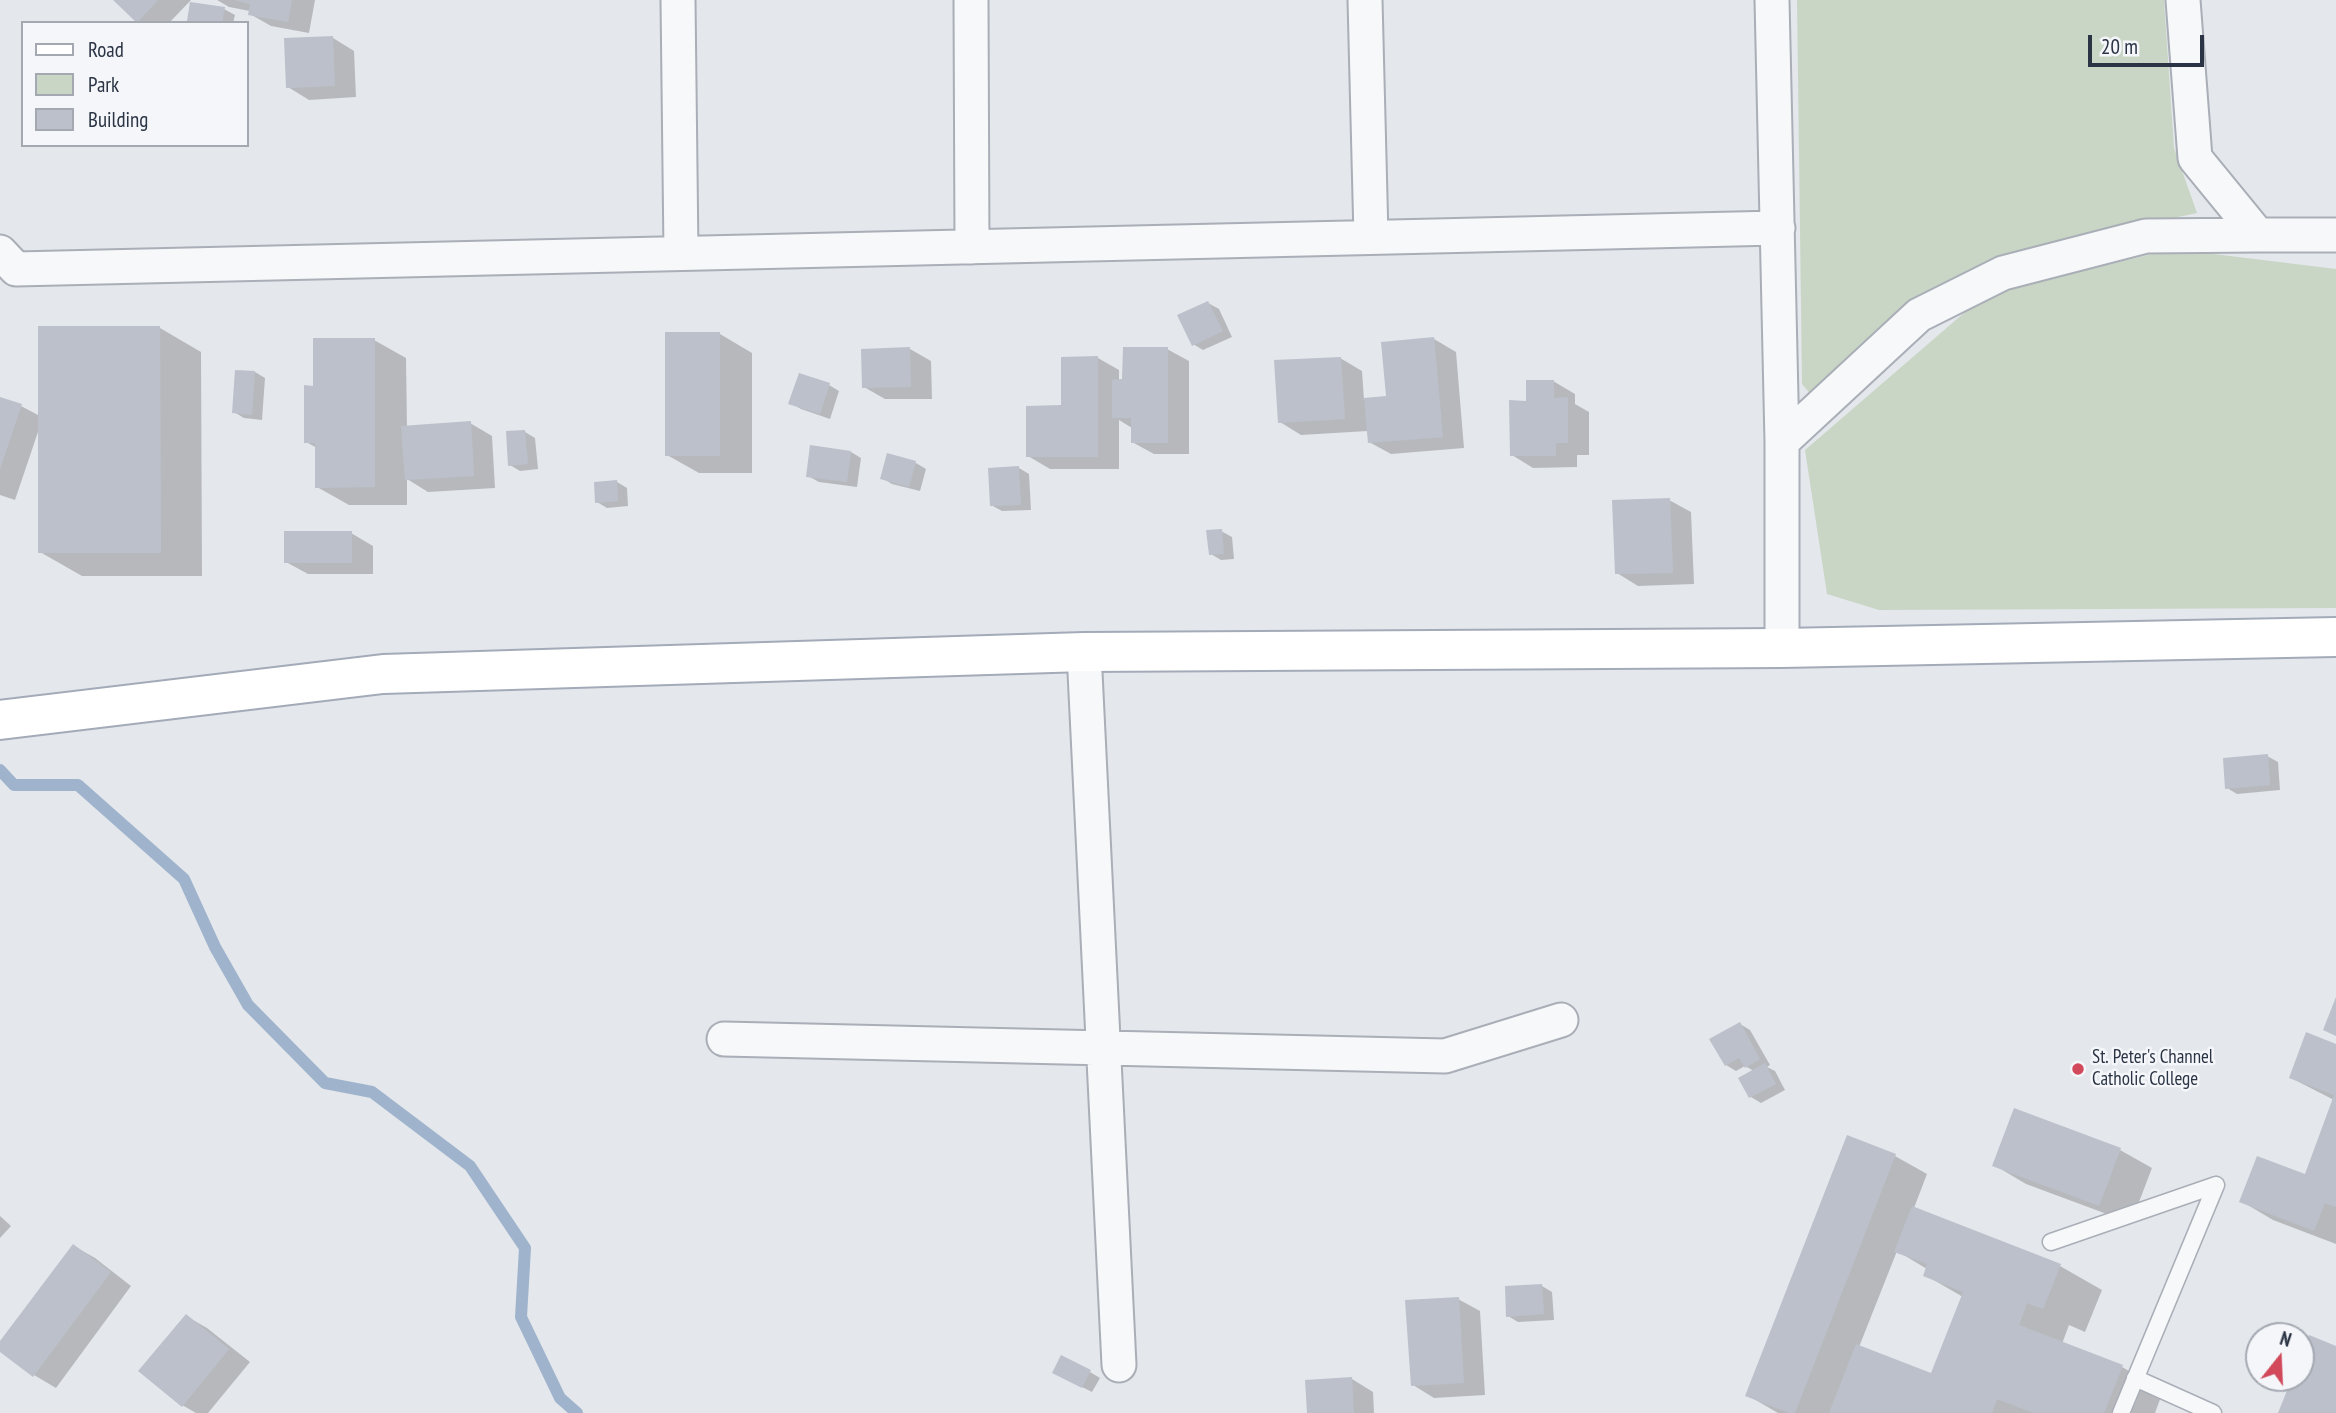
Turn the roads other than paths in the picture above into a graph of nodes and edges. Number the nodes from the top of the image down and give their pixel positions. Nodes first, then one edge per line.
1 (678, 0) edge
2 (971, 0) edge
3 (1365, 0) edge
4 (1772, 0) edge
5 (2183, 0) edge
6 (1778, 228) junction
7 (2258, 234) junction
8 (2336, 235) edge
9 (1371, 237) junction
10 (972, 247) junction
11 (0, 252) edge
12 (681, 253) junction
13 (1782, 442) junction
14 (2336, 637) edge
15 (1782, 648) junction
16 (1083, 652) junction
17 (0, 720) edge
18 (1561, 1020) dead end
19 (724, 1039) dead end
20 (1105, 1048) junction
21 (2051, 1242) dead end
22 (1119, 1365) dead end
23 (2136, 1378) junction
24 (2121, 1413) edge
25 (2213, 1413) edge

1 - 12 street
2 - 10 street
3 - 9 street
4 - 6 street
5 - 7 street
6 - 9 street
6 - 13 street
7 - 8 street
7 - 13 street
9 - 10 street
10 - 12 street
11 - 12 street
13 - 15 street
14 - 15 main road
15 - 16 main road
16 - 17 main road
16 - 20 street
18 - 20 street
19 - 20 street
20 - 22 street
21 - 23 lane
23 - 24 lane
23 - 25 lane

